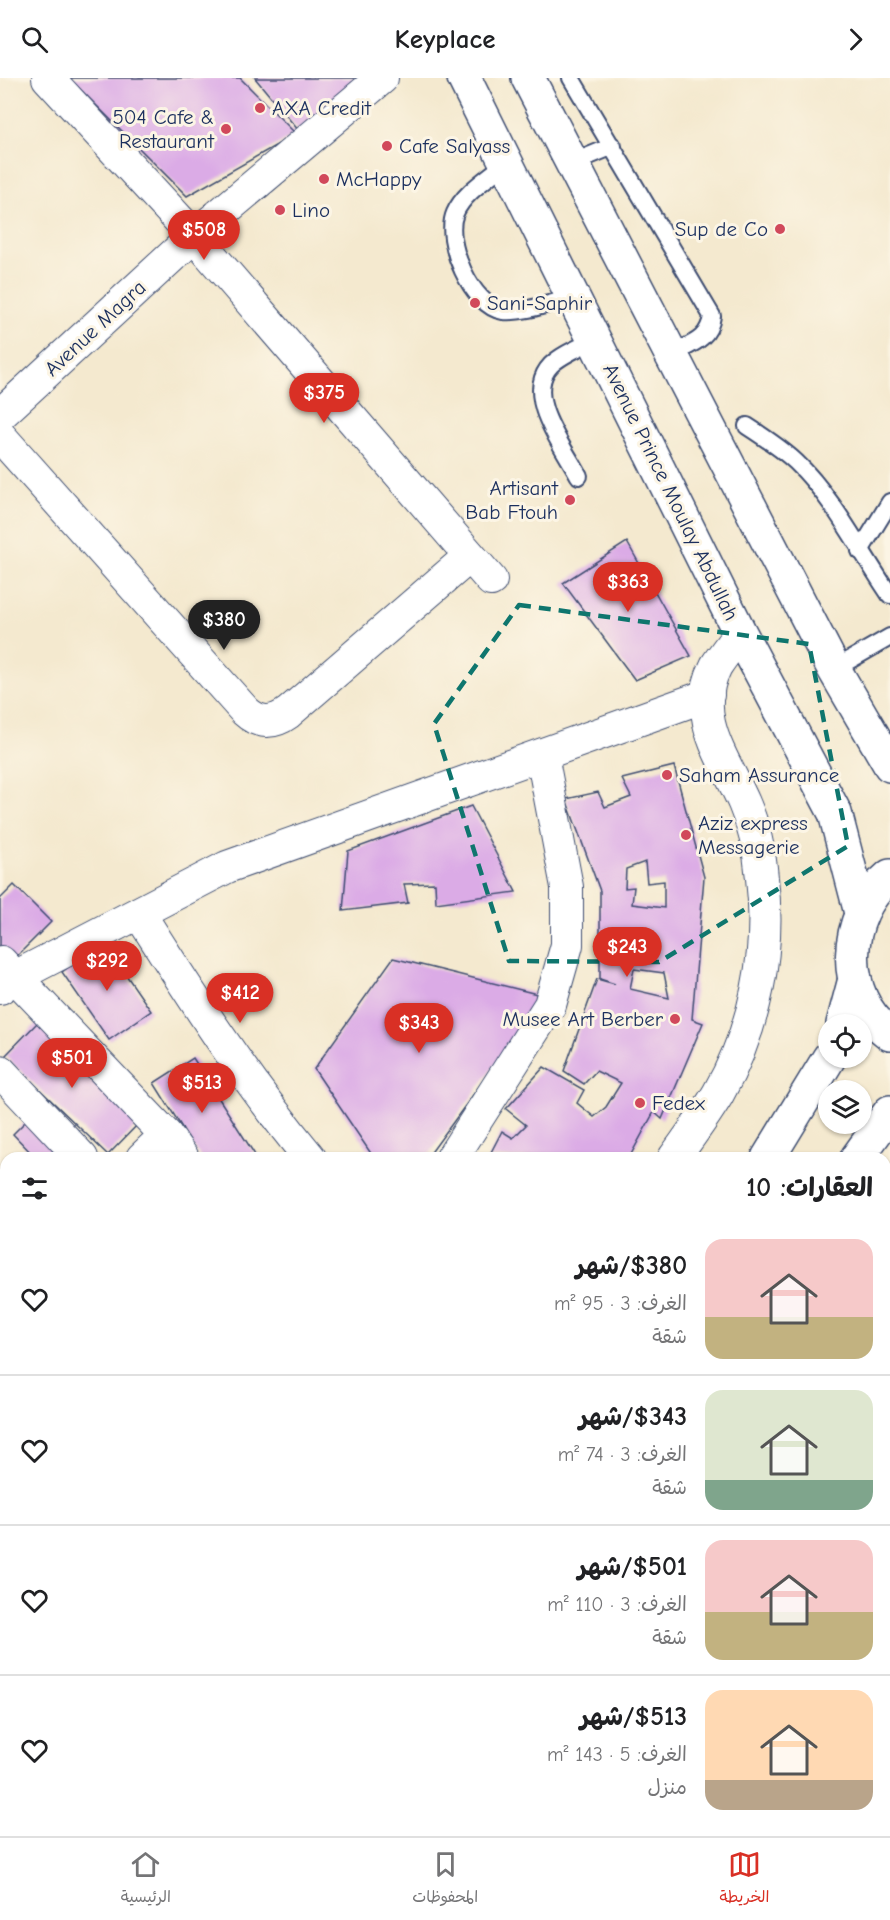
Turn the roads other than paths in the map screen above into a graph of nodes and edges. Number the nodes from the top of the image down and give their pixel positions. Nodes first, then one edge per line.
1 (48, 78) edge
2 (382, 78) edge
3 (464, 78) edge
4 (528, 78) edge
5 (572, 78) edge
6 (613, 146) junction
7 (507, 162) junction
8 (572, 163) junction
9 (194, 236) junction
10 (575, 297) junction
11 (596, 339) junction
12 (672, 354) junction
13 (0, 415) edge
14 (747, 426) dead end
15 (0, 436) edge
16 (579, 476) dead end
17 (890, 502) edge
18 (860, 551) junction
19 (471, 556) junction
20 (491, 580) dead end
21 (890, 595) edge
22 (740, 633) junction
23 (890, 637) edge
24 (834, 669) junction
25 (708, 694) junction
26 (890, 714) edge
27 (542, 755) junction
28 (890, 765) edge
29 (890, 876) edge
30 (139, 913) junction
31 (861, 913) junction
32 (5, 976) edge
33 (855, 979) junction
34 (846, 1014) edge
35 (890, 1035) edge
36 (823, 1068) edge
37 (0, 1071) edge
38 (890, 1112) edge
39 (175, 1147) edge
40 (76, 1152) edge
41 (160, 1152) edge
42 (305, 1152) edge
43 (456, 1152) edge
44 (678, 1152) edge
45 (772, 1152) edge
46 (861, 1152) edge

1 - 9 street
2 - 9 street, Avenue Magra
3 - 7 main road, Avenue Prince Moulay Abdullah
4 - 8 main road
5 - 6 lane
6 - 8 lane
6 - 12 lane
7 - 10 main road, Avenue Prince Moulay Abdullah
7 - 10 lane
8 - 12 main road
9 - 13 street, Avenue Magra
9 - 19 street
10 - 11 main road, Avenue Prince Moulay Abdullah
11 - 16 lane
11 - 22 main road, Avenue Prince Moulay Abdullah
12 - 24 main road
14 - 18 lane
15 - 19 street
17 - 18 lane
18 - 21 lane
19 - 20 street
22 - 25 street
22 - 31 main road, Avenue Prince Moulay Abdullah
23 - 24 lane
24 - 26 main road
24 - 28 main road
25 - 27 street
25 - 44 street
27 - 30 street
27 - 43 street
29 - 31 main road
30 - 32 street
30 - 42 street
31 - 33 main road
32 - 39 street
33 - 34 main road
33 - 35 main road
36 - 45 main road
37 - 40 street
38 - 46 main road
39 - 41 street

